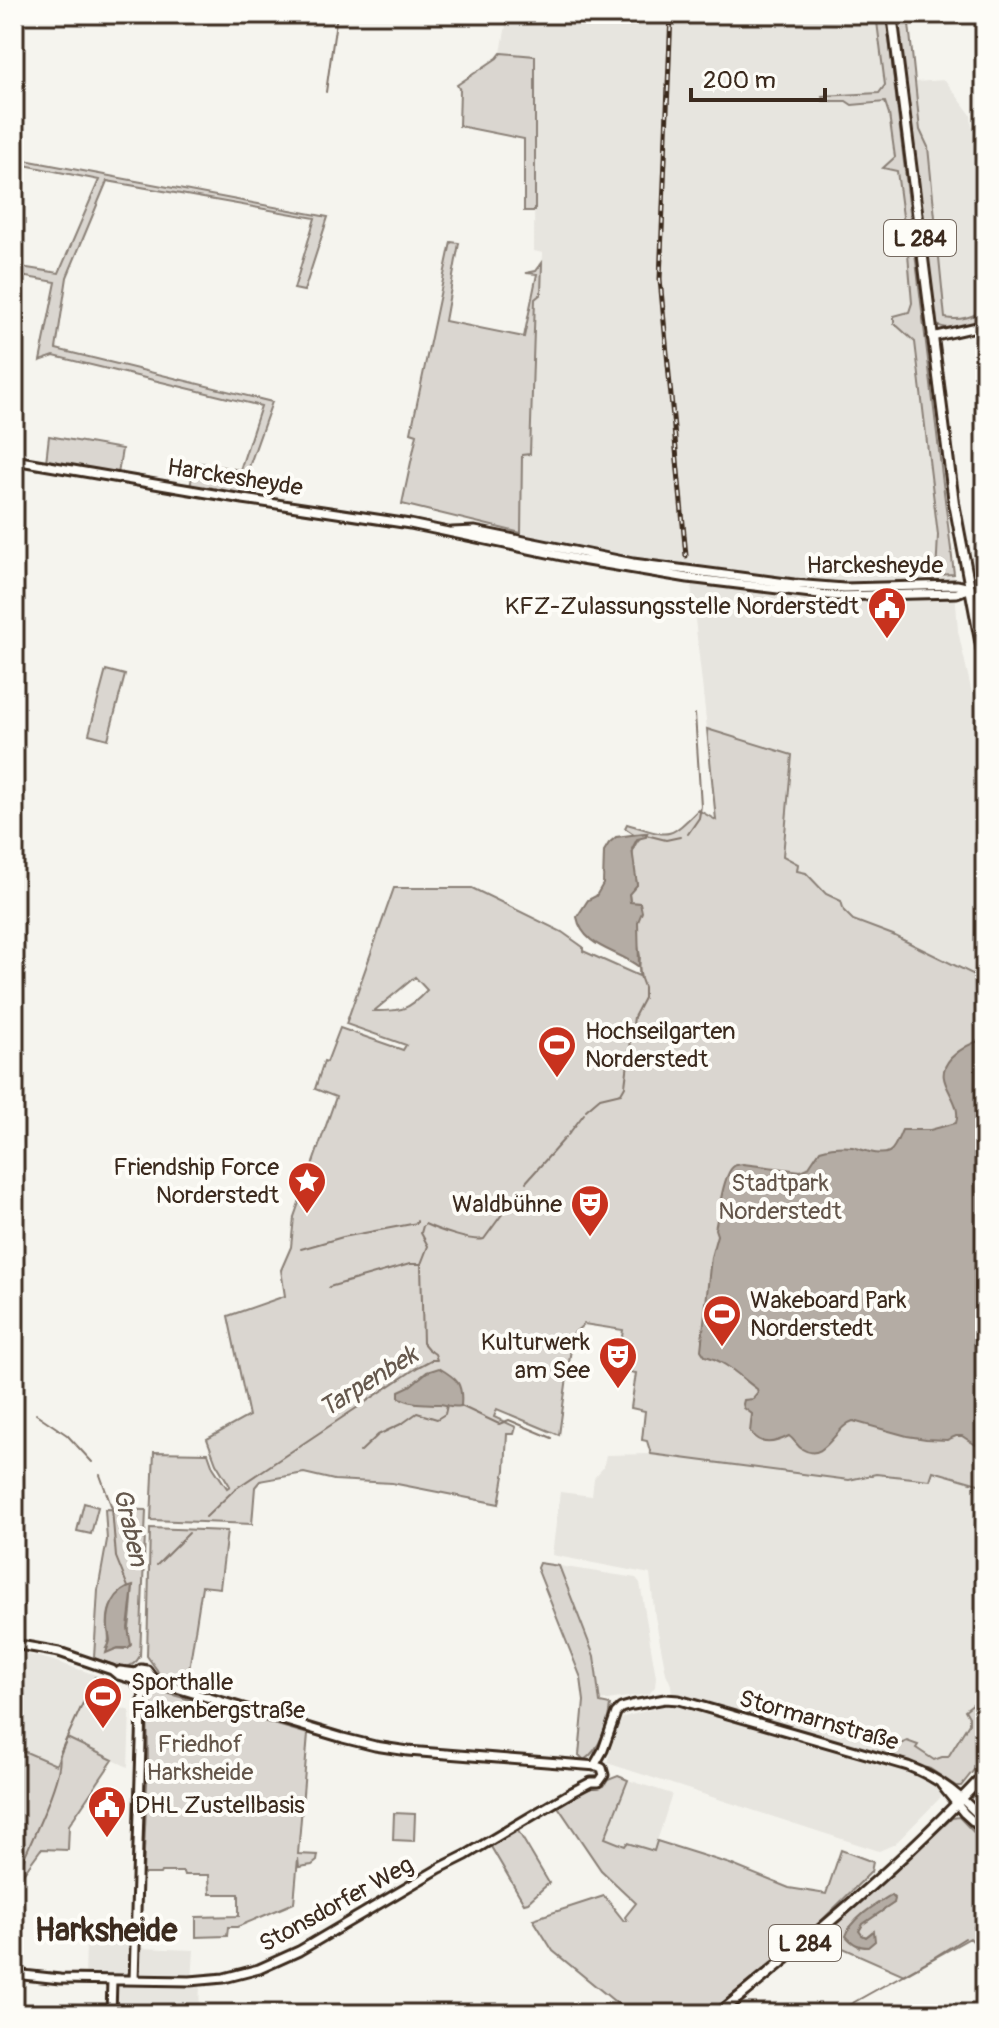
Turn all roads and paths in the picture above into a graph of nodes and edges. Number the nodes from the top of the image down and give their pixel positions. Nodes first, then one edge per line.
1 (892, 14) edge
2 (985, 325) edge
3 (932, 334) junction
4 (14, 460) edge
5 (970, 588) junction
6 (985, 667) edge
7 (14, 1644) edge
8 (143, 1681) junction
9 (592, 1772) junction
10 (985, 1774) edge
11 (959, 1801) junction
12 (985, 1822) edge
13 (985, 1832) edge
14 (14, 1974) edge
15 (112, 1980) junction
16 (134, 1980) junction
17 (111, 2014) edge
18 (718, 2014) edge

1 - 3 main road, L 284
2 - 3 main road
3 - 5 main road, L 284
4 - 5 main road, Harckesheyde
5 - 6 main road, L 284
7 - 8 main road
8 - 9 main road
8 - 16 main road
9 - 11 main road, Stormarnstraße
9 - 16 main road, Stonsdorfer Weg
10 - 11 main road, L 284
11 - 12 main road
11 - 13 main road
11 - 18 main road, L 284
14 - 15 main road, Stonsdorfer Weg
15 - 16 main road, Stonsdorfer Weg
15 - 17 main road

